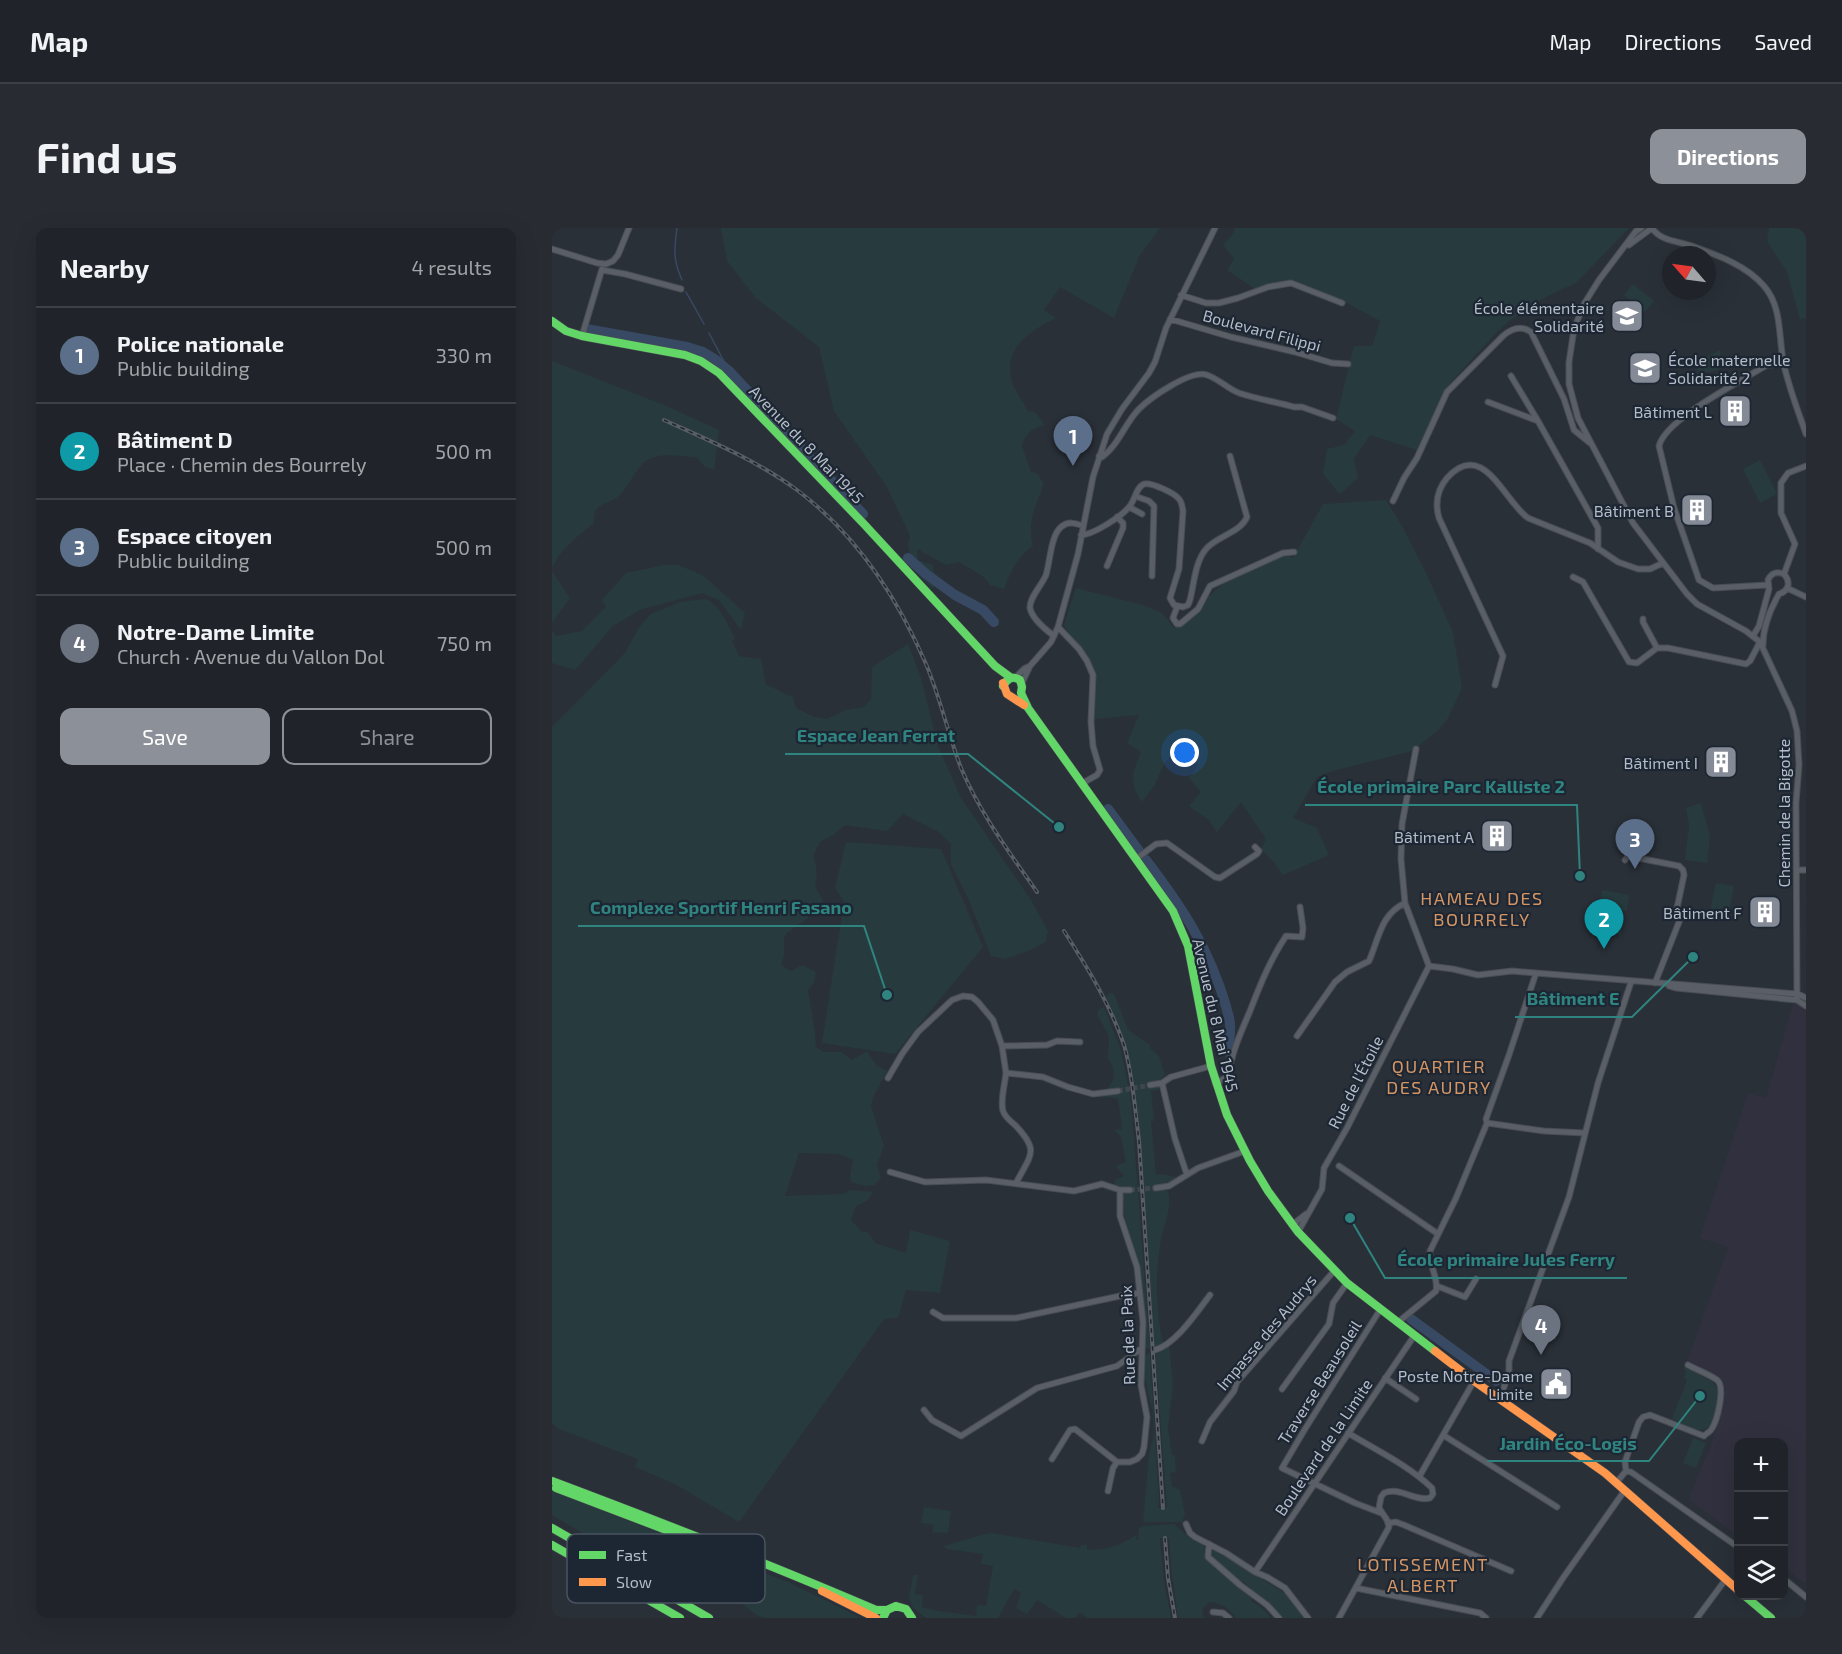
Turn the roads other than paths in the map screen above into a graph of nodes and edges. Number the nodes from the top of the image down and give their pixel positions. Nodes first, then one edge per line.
1 (629, 228) edge
2 (1215, 228) edge
3 (1641, 228) edge
4 (1652, 228) edge
5 (552, 249) edge
6 (1621, 252) junction
7 (602, 267) junction
8 (681, 289) dead end
9 (1181, 295) junction
10 (1342, 303) dead end
11 (1170, 319) junction
12 (552, 321) edge
13 (582, 336) junction
14 (1348, 364) dead end
15 (1784, 364) junction
16 (1511, 376) dead end
17 (1488, 402) dead end
18 (1333, 418) dead end
19 (1538, 421) junction
20 (1806, 435) edge
21 (1591, 443) junction
22 (1099, 456) junction
23 (1230, 456) dead end
24 (1806, 466) edge
25 (1135, 496) junction
26 (1393, 501) dead end
27 (1129, 507) junction
28 (1142, 514) dead end
29 (1117, 517) junction
30 (1083, 526) junction
31 (1081, 535) junction
32 (1598, 549) junction
33 (1294, 552) dead end
34 (1663, 563) junction
35 (1107, 566) dead end
36 (1784, 574) junction
37 (1152, 576) dead end
38 (1574, 577) dead end
39 (1768, 587) junction
40 (1787, 588) junction
41 (1779, 594) junction
42 (1806, 597) edge
43 (1177, 607) junction
44 (1643, 619) dead end
45 (1058, 627) junction
46 (1054, 636) junction
47 (1753, 636) junction
48 (1761, 644) junction
49 (1657, 648) junction
50 (995, 666) junction
51 (1016, 679) junction
52 (1495, 685) dead end
53 (1003, 686) junction
54 (1017, 695) junction
55 (1416, 749) dead end
56 (1081, 783) junction
57 (1806, 787) edge
58 (1797, 788) junction
59 (1255, 847) dead end
60 (1136, 860) junction
61 (1625, 860) dead end
62 (1797, 870) junction
63 (1806, 870) edge
64 (1405, 903) junction
65 (1300, 907) dead end
66 (1430, 966) junction
67 (1536, 973) junction
68 (1631, 982) junction
69 (1655, 984) junction
70 (1798, 997) junction
71 (1806, 998) edge
72 (1806, 1006) edge
73 (1297, 1036) dead end
74 (1080, 1042) dead end
75 (1002, 1046) junction
76 (1211, 1066) junction
77 (1006, 1073) junction
78 (888, 1078) dead end
79 (1162, 1083) junction
80 (1215, 1083) junction
81 (1150, 1085) tunnel mouth
82 (1118, 1091) tunnel mouth
83 (1487, 1123) junction
84 (1585, 1133) junction
85 (1245, 1151) junction
86 (1340, 1166) dead end
87 (890, 1172) dead end
88 (1187, 1175) junction
89 (1016, 1183) junction
90 (1156, 1188) tunnel mouth
91 (1120, 1190) junction
92 (1130, 1190) tunnel mouth
93 (1310, 1211) junction
94 (1292, 1225) junction
95 (1298, 1232) junction
96 (1438, 1234) junction
97 (1334, 1271) junction
98 (1476, 1279) dead end
99 (1347, 1283) junction
100 (1437, 1286) junction
101 (1139, 1293) junction
102 (1210, 1295) dead end
103 (1380, 1310) junction
104 (933, 1312) dead end
105 (1397, 1323) junction
106 (1414, 1336) junction
107 (1147, 1350) junction
108 (1688, 1365) dead end
109 (1385, 1378) junction
110 (1474, 1381) junction
111 (1282, 1389) dead end
112 (1501, 1397) junction
113 (1416, 1399) dead end
114 (924, 1410) dead end
115 (1348, 1433) junction
116 (1443, 1435) junction
117 (1202, 1441) dead end
118 (1052, 1459) dead end
119 (1117, 1462) junction
120 (1626, 1471) junction
121 (1419, 1477) junction
122 (552, 1481) edge
123 (1616, 1483) junction
124 (1314, 1484) junction
125 (552, 1486) edge
126 (1625, 1490) junction
127 (1108, 1491) dead end
128 (1557, 1507) dead end
129 (1381, 1513) junction
130 (1389, 1523) junction
131 (1186, 1524) dead end
132 (552, 1528) edge
133 (678, 1534) edge
134 (693, 1534) edge
135 (567, 1537) edge
136 (1209, 1544) junction
137 (552, 1545) edge
138 (1737, 1546) edge
139 (567, 1554) edge
140 (765, 1563) edge
141 (765, 1567) edge
142 (1511, 1571) dead end
143 (1255, 1572) junction
144 (1726, 1579) junction
145 (1788, 1581) edge
146 (1788, 1581) edge
147 (1734, 1586) edge
148 (1356, 1588) junction
149 (1806, 1592) edge
150 (1806, 1597) edge
151 (1750, 1600) edge
152 (654, 1603) edge
153 (683, 1603) edge
154 (1213, 1612) dead end
155 (885, 1614) edge
156 (680, 1618) edge
157 (709, 1618) edge
158 (876, 1618) edge
159 (912, 1618) edge
160 (1229, 1618) edge
161 (1279, 1618) edge
162 (1308, 1618) edge
163 (1339, 1618) edge
164 (1486, 1618) edge
165 (1537, 1618) edge
166 (1697, 1618) edge
167 (1771, 1618) edge

1 - 7 street
2 - 9 street
3 - 6 street, Chemin de la Bigotte
4 - 6 street, Chemin de la Bigotte
4 - 15 street
5 - 7 street
6 - 21 street, Chemin de la Bigotte
7 - 8 street
7 - 13 street
9 - 10 street
9 - 11 street
11 - 14 street, Boulevard Filippi
11 - 22 street
12 - 13 main road, Avenue du 8 Mai 1945
13 - 50 main road, Avenue du 8 Mai 1945
15 - 20 street
15 - 39 street
16 - 19 street
17 - 19 street
18 - 22 street
19 - 32 street
21 - 26 street
21 - 34 street, Chemin de la Bigotte
22 - 30 street
23 - 43 street
24 - 36 street
25 - 27 street
25 - 37 street
25 - 43 street
27 - 28 street
27 - 29 street
29 - 31 street
29 - 35 street
30 - 31 street
30 - 46 street
31 - 45 street
32 - 34 street
32 - 52 street
33 - 43 street
34 - 47 street, Chemin de la Bigotte
36 - 39 street
36 - 40 street
38 - 49 street
39 - 41 street
39 - 47 street
40 - 41 street
40 - 42 street
41 - 48 street
44 - 49 street
45 - 46 street
45 - 56 street
46 - 51 street
47 - 48 street, Chemin de la Bigotte
48 - 49 street
48 - 58 street, Chemin de la Bigotte
50 - 51 main road, Avenue du 8 Mai 1945
50 - 53 main road, Avenue du 8 Mai 1945
51 - 53 main road
51 - 54 main road
53 - 54 main road
54 - 56 main road, Avenue du 8 Mai 1945
55 - 64 street
56 - 60 main road, Avenue du 8 Mai 1945
57 - 58 street
58 - 62 street, Chemin de la Bigotte
59 - 60 street
60 - 76 main road, Avenue du 8 Mai 1945
61 - 69 street
62 - 63 street
62 - 70 street, Chemin de la Bigotte
64 - 66 street
64 - 73 street
65 - 80 street
66 - 67 street
66 - 93 street, Rue de l'Étoile
67 - 68 street
67 - 83 street
68 - 69 street
68 - 84 street
69 - 70 street
70 - 71 street
70 - 72 street
74 - 75 street
75 - 77 street
75 - 78 street
76 - 79 street
76 - 80 main road, Avenue du 8 Mai 1945
77 - 82 street
77 - 89 street
79 - 81 street
79 - 88 street
80 - 85 main road, Avenue du 8 Mai 1945
83 - 84 street
83 - 96 street
84 - 112 street
85 - 88 street
85 - 94 main road, Avenue du 8 Mai 1945
86 - 96 street
87 - 89 street
88 - 90 street
89 - 91 street
91 - 92 street
91 - 101 street, Rue de la Paix
93 - 94 street, Rue de l'Étoile
93 - 95 street, Rue de l'Étoile
94 - 95 main road, Avenue du 8 Mai 1945
95 - 97 main road, Avenue du 8 Mai 1945
96 - 100 street
97 - 99 main road, Avenue du 8 Mai 1945
97 - 117 street, Impasse des Audrys
98 - 100 street
99 - 103 main road, Avenue du 8 Mai 1945
99 - 111 street
100 - 105 street
101 - 104 street
101 - 107 street, Rue de la Paix
102 - 107 street
103 - 105 main road, Avenue du 8 Mai 1945
103 - 124 street, Traverse Beausoleil
105 - 106 main road, Avenue du 8 Mai 1945
106 - 109 street, Boulevard de la Limite
106 - 110 main road, Avenue du 8 Mai 1945
107 - 114 street
107 - 119 street, Rue de la Paix
108 - 120 street
109 - 113 street
109 - 115 street, Boulevard de la Limite
110 - 112 main road, Avenue du 8 Mai 1945
110 - 116 street
112 - 123 main road, Avenue du 8 Mai 1945
115 - 121 street
115 - 124 street, Boulevard de la Limite
116 - 121 street
116 - 128 street
118 - 119 street
119 - 127 street
120 - 123 street
120 - 138 street
121 - 129 street
122 - 134 main road
123 - 126 main road, Avenue du 8 Mai 1945
124 - 129 street
124 - 143 street, Boulevard de la Limite
125 - 133 main road
126 - 144 main road, Avenue du 8 Mai 1945
126 - 165 street
129 - 130 street
130 - 142 street
130 - 148 street
131 - 136 street
132 - 135 main road
136 - 143 street
136 - 161 street
137 - 139 main road
140 - 155 main road
141 - 158 main road
143 - 162 street
144 - 147 main road, Avenue du 8 Mai 1945
144 - 166 street
145 - 149 street
146 - 150 street
148 - 163 street
148 - 164 street
151 - 167 main road
152 - 156 main road
153 - 157 main road
154 - 160 street
155 - 159 main road

